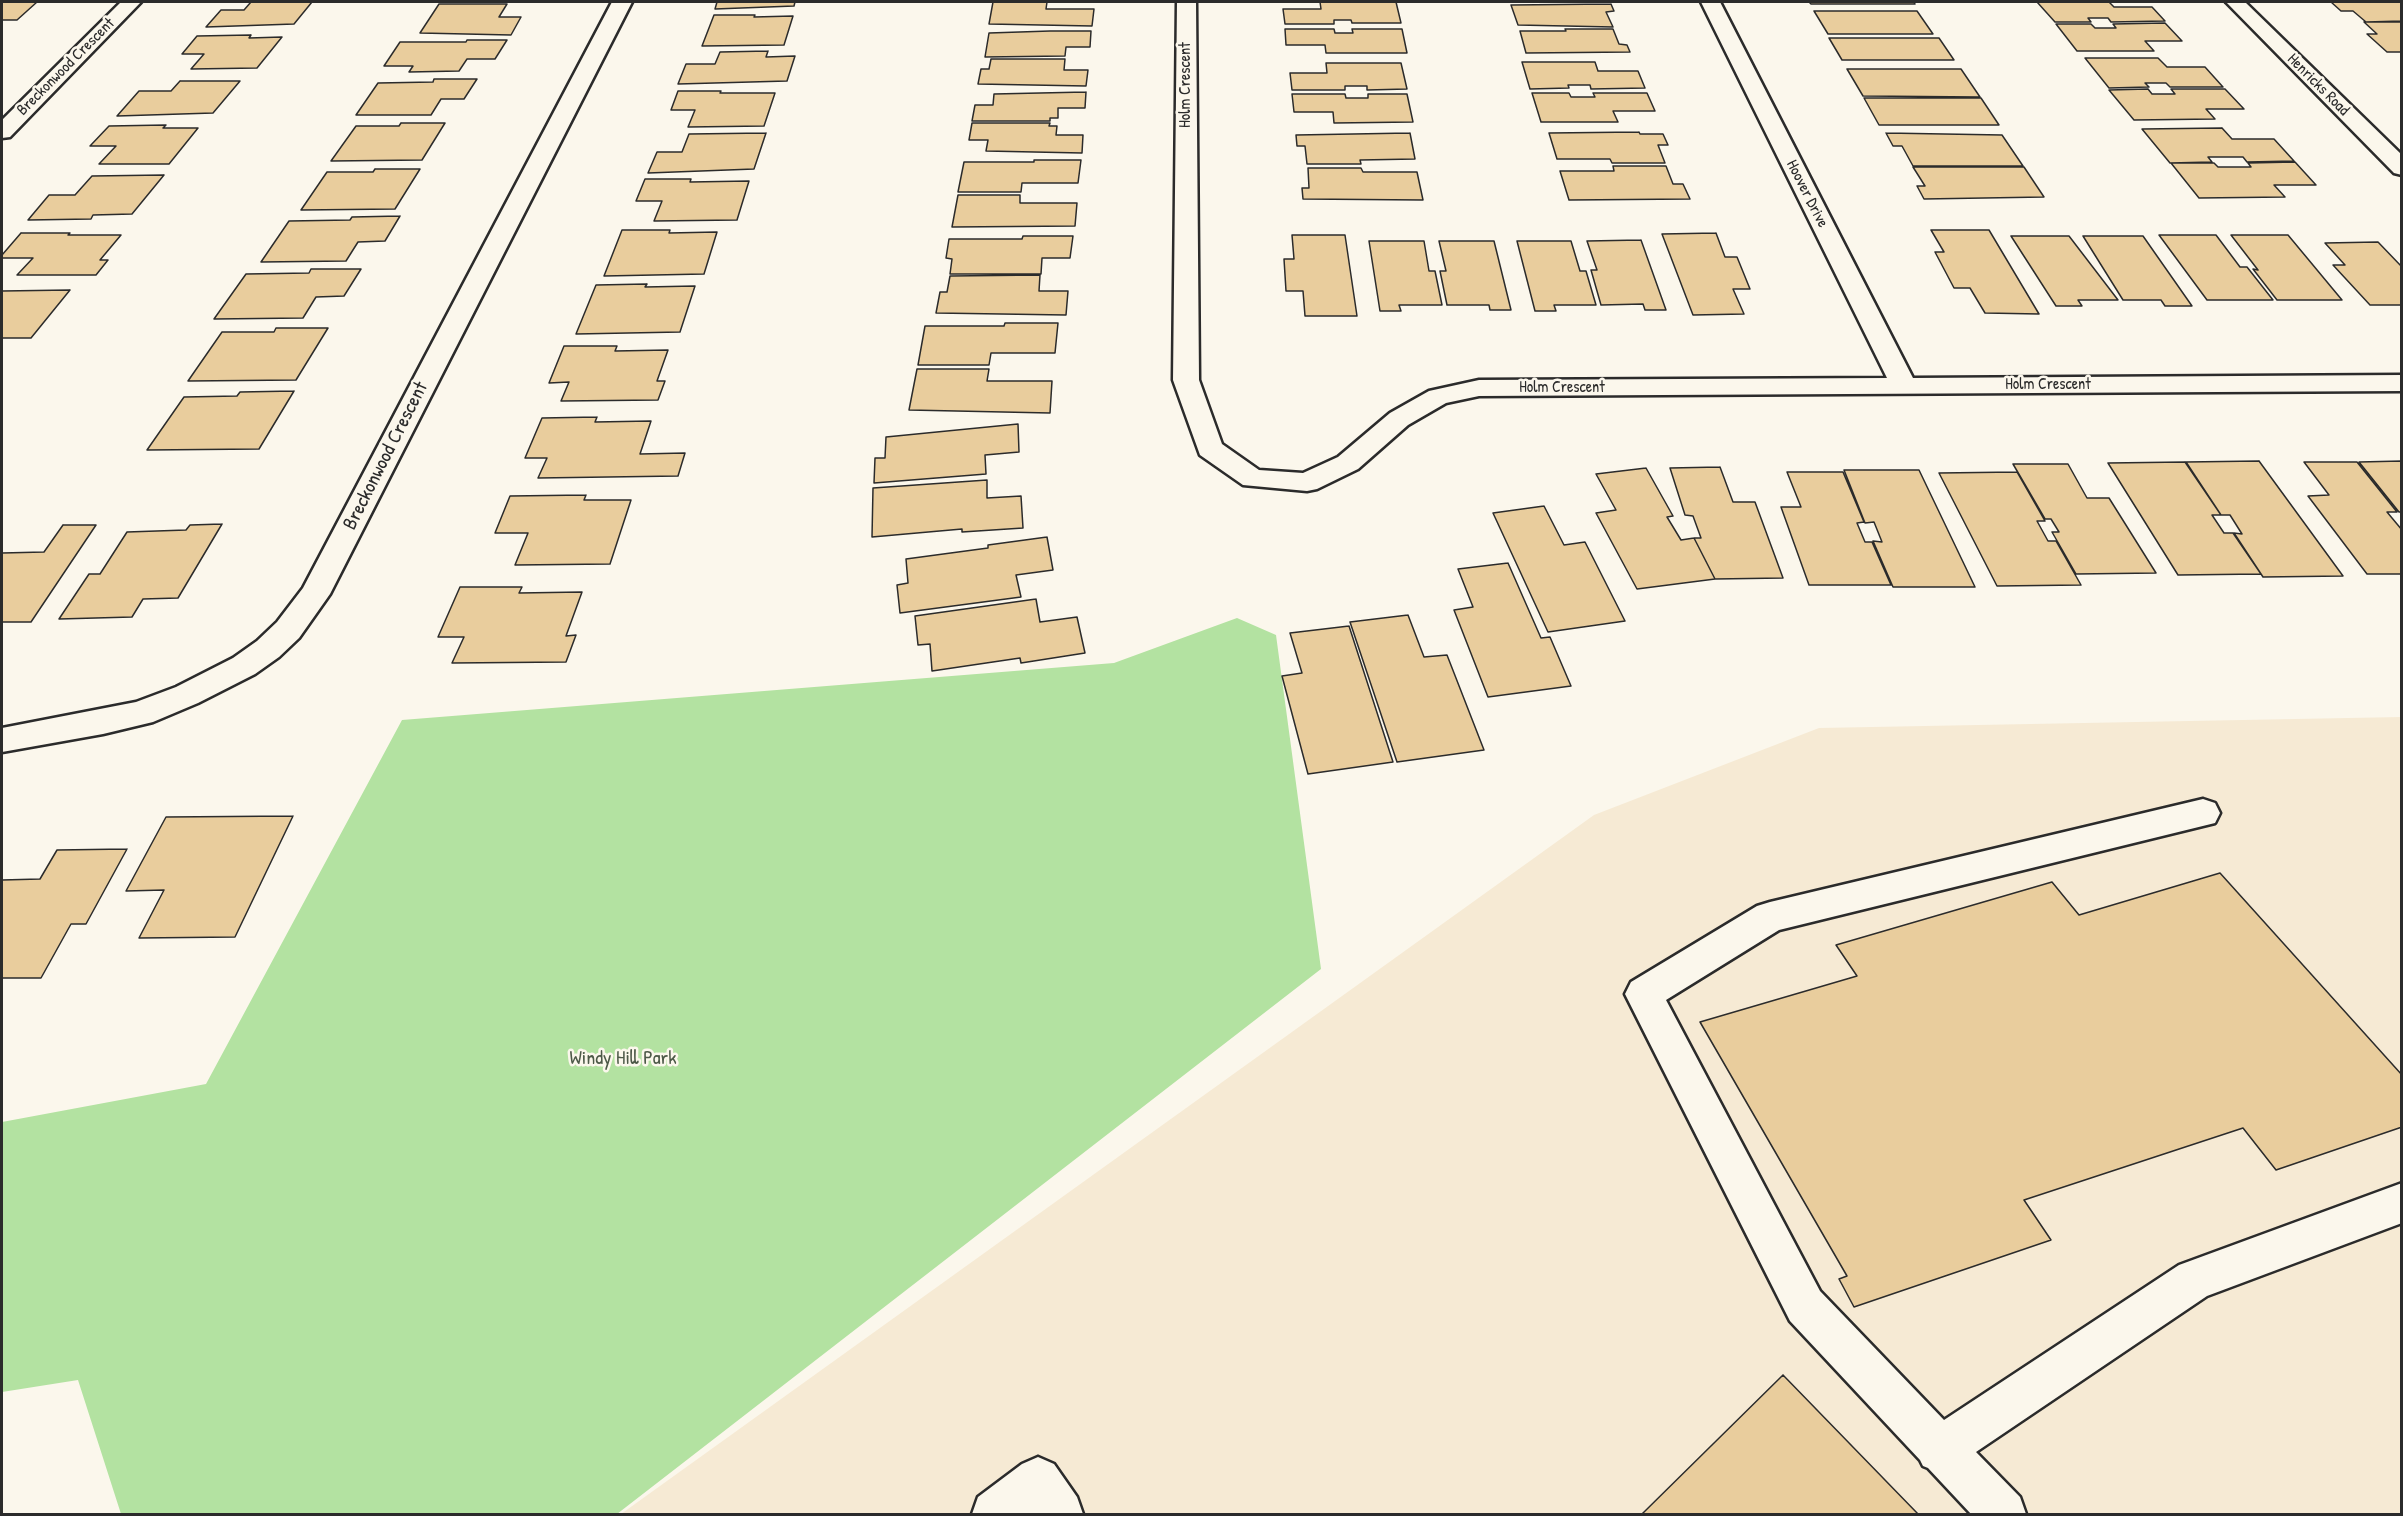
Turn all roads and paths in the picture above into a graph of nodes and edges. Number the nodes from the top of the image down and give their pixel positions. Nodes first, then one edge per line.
1 (130, 2) edge
2 (622, 2) edge
3 (1186, 2) edge
4 (1710, 2) edge
5 (2235, 2) edge
6 (2, 132) edge
7 (2402, 168) edge
8 (2402, 383) edge
9 (1904, 386) junction
10 (2, 740) edge
11 (2203, 813) dead end
12 (2402, 1203) edge
13 (1939, 1449) junction
14 (995, 1515) edge
15 (1060, 1515) edge
16 (2002, 1515) edge

1 - 6 street, Breckonwood Crescent
2 - 10 street, Breckonwood Crescent
3 - 9 street, Holm Crescent
4 - 9 street, Hoover Drive
5 - 7 street, Henricks Road
8 - 9 street, Holm Crescent
11 - 13 street
12 - 13 street
13 - 16 street
14 - 15 street

